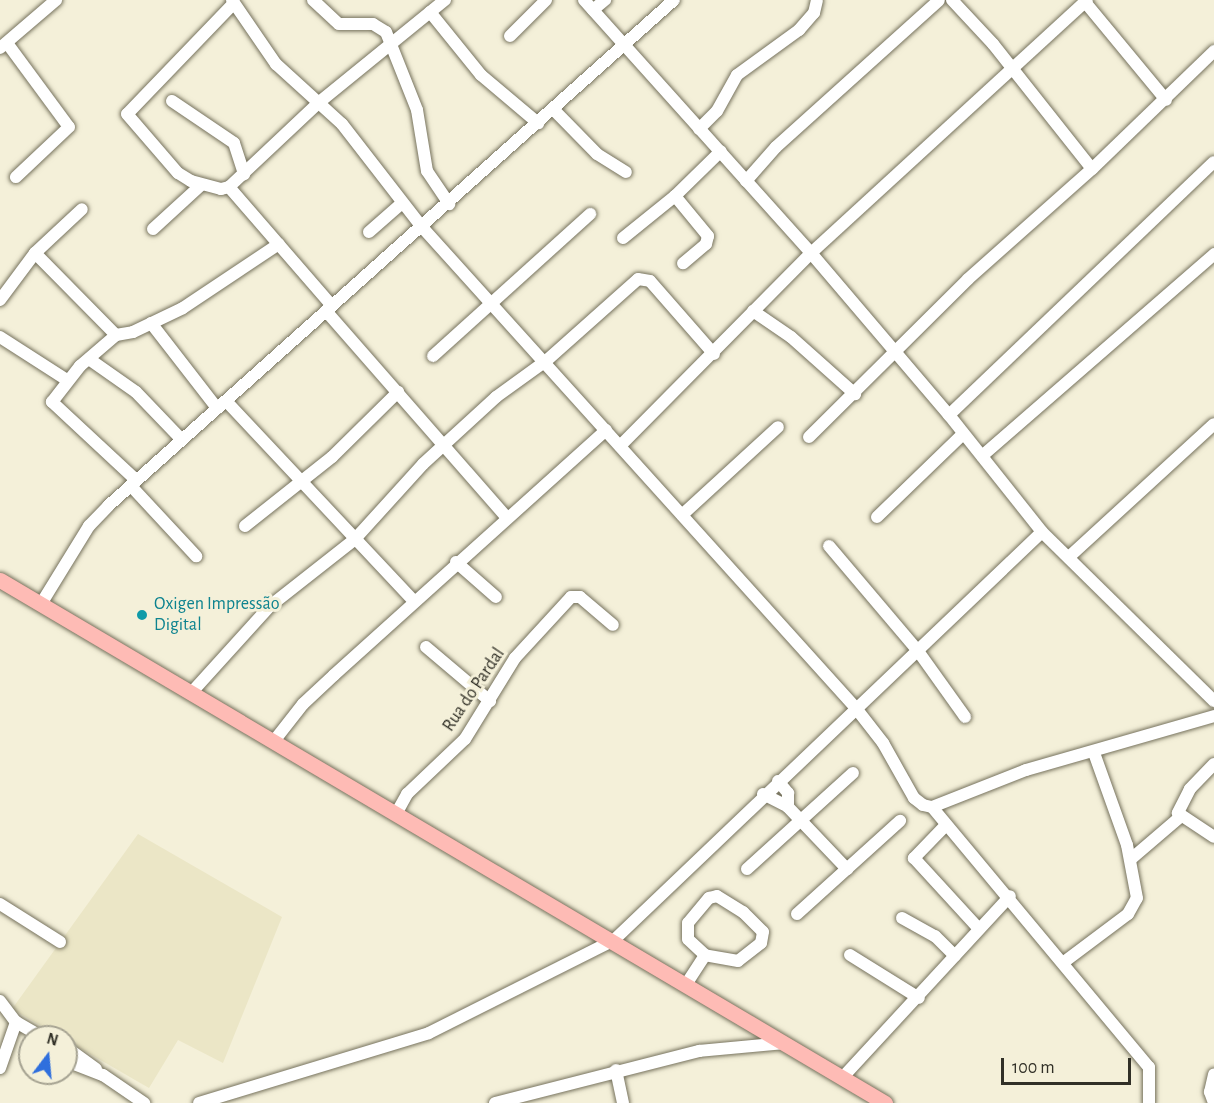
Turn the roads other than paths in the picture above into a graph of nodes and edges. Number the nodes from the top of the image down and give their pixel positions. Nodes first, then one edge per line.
1 (56, 0) edge
2 (313, 0) edge
3 (445, 0) edge
4 (546, 0) edge
5 (584, 0) edge
6 (605, 0) edge
7 (674, 0) edge
8 (817, 0) edge
9 (939, 0) edge
10 (952, 0) edge
11 (233, 1) edge
12 (1086, 1) edge
13 (593, 10) junction
14 (430, 12) junction
15 (510, 36) dead end
16 (621, 44) junction
17 (3, 45) edge
18 (391, 45) junction
19 (1214, 51) edge
20 (1013, 69) junction
21 (172, 100) dead end
22 (1166, 100) junction
23 (317, 104) junction
24 (553, 108) junction
25 (537, 123) junction
26 (699, 129) junction
27 (721, 151) junction
28 (1214, 162) edge
29 (1092, 169) junction
30 (626, 172) dead end
31 (244, 174) junction
32 (16, 177) dead end
33 (746, 181) junction
34 (201, 185) junction
35 (230, 188) junction
36 (675, 196) junction
37 (402, 203) junction
38 (449, 204) junction
39 (82, 209) dead end
40 (590, 214) dead end
41 (422, 227) junction
42 (153, 229) dead end
43 (369, 232) dead end
44 (623, 238) dead end
45 (279, 244) junction
46 (811, 253) junction
47 (35, 254) junction
48 (1214, 254) edge
49 (683, 263) dead end
50 (0, 300) edge
51 (493, 303) junction
52 (329, 308) junction
53 (753, 311) junction
54 (151, 324) junction
55 (116, 335) junction
56 (0, 337) edge
57 (714, 354) junction
58 (896, 354) junction
59 (433, 356) dead end
60 (89, 359) junction
61 (546, 361) junction
62 (67, 380) junction
63 (398, 392) junction
64 (855, 394) junction
65 (222, 405) junction
66 (949, 415) junction
67 (1214, 424) edge
68 (778, 427) dead end
69 (606, 430) junction
70 (963, 434) junction
71 (809, 437) dead end
72 (182, 440) junction
73 (443, 446) junction
74 (620, 446) junction
75 (982, 456) junction
76 (302, 482) junction
77 (133, 483) junction
78 (682, 515) junction
79 (877, 517) dead end
80 (507, 518) junction
81 (245, 526) dead end
82 (1042, 532) junction
83 (355, 539) junction
84 (829, 546) dead end
85 (196, 556) dead end
86 (1070, 556) junction
87 (456, 562) junction
88 (0, 580) edge
89 (496, 597) dead end
90 (413, 600) junction
91 (41, 604) junction
92 (613, 625) dead end
93 (426, 647) dead end
94 (918, 651) junction
95 (192, 692) junction
96 (490, 701) junction
97 (1214, 701) edge
98 (855, 707) junction
99 (964, 717) dead end
100 (1214, 717) edge
101 (274, 741) junction
102 (1094, 753) junction
103 (1214, 764) edge
104 (853, 773) dead end
105 (778, 781) junction
106 (764, 794) junction
107 (788, 807) junction
108 (932, 807) junction
109 (396, 814) junction
110 (1180, 817) junction
111 (801, 820) junction
112 (900, 821) dead end
113 (945, 826) junction
114 (1214, 837) edge
115 (1131, 859) junction
116 (747, 869) dead end
117 (847, 869) junction
118 (1010, 896) junction
119 (0, 904) edge
120 (797, 914) dead end
121 (902, 918) dead end
122 (979, 929) junction
123 (614, 940) junction
124 (60, 942) dead end
125 (705, 955) junction
126 (850, 955) dead end
127 (955, 956) junction
128 (1064, 962) junction
129 (685, 986) junction
130 (919, 998) junction
131 (0, 1001) edge
132 (0, 1009) edge
133 (16, 1022) junction
134 (20, 1025) edge
135 (21, 1025) edge
136 (785, 1042) junction
137 (78, 1056) edge
138 (78, 1065) edge
139 (0, 1068) edge
140 (616, 1070) junction
141 (1214, 1074) edge
142 (104, 1075) junction
143 (843, 1077) junction
144 (126, 1103) edge
145 (144, 1103) edge
146 (199, 1103) edge
147 (495, 1103) edge
148 (623, 1103) edge
149 (885, 1103) edge
150 (1149, 1103) edge
151 (1214, 1103) edge

1 - 17 street
2 - 18 street
3 - 14 street
4 - 15 street
5 - 13 street
6 - 13 street
7 - 16 street
8 - 26 street
9 - 33 street
10 - 20 street
11 - 23 street
11 - 34 street
12 - 20 street
12 - 22 street
13 - 16 street
14 - 18 street
14 - 25 street
16 - 24 street
16 - 26 street
17 - 32 street
18 - 23 street
18 - 38 street
19 - 22 street
20 - 29 street
20 - 46 street
21 - 31 street
22 - 29 street
23 - 31 street
23 - 37 street
24 - 25 street
24 - 30 street
25 - 38 street
26 - 27 street
27 - 33 street
27 - 36 street
28 - 66 street
29 - 58 street
31 - 35 street
33 - 46 street
34 - 35 street
34 - 42 street
35 - 45 street
36 - 44 street
36 - 49 street
37 - 41 street
37 - 43 street
38 - 41 street
39 - 47 street
40 - 51 street
41 - 51 street
41 - 52 street
45 - 52 street
45 - 54 street
46 - 53 street
46 - 58 street
47 - 50 street
47 - 55 street
48 - 75 street
51 - 59 street
51 - 61 street
52 - 63 street
52 - 65 street
53 - 57 street
53 - 64 street
54 - 55 street
54 - 65 street
55 - 60 street
56 - 62 street
57 - 61 street
57 - 74 street
58 - 64 street
58 - 66 street
60 - 62 street
60 - 72 street
61 - 69 street
61 - 73 street
62 - 77 street
63 - 73 street
63 - 76 street
64 - 71 street
65 - 72 street
65 - 76 street
66 - 70 street
67 - 86 street
68 - 78 street
69 - 74 street
69 - 80 street
70 - 75 street
70 - 79 street
72 - 77 street
73 - 80 street
73 - 83 street
74 - 78 street
75 - 82 street
76 - 81 street
76 - 83 street
77 - 85 street
77 - 91 street
78 - 98 street
80 - 87 street
82 - 86 street
82 - 94 street
83 - 90 street
83 - 95 street
84 - 94 street
86 - 97 street
87 - 89 street
87 - 90 street
88 - 91 main road
90 - 101 street
91 - 95 main road
92 - 96 street, Rua do Pardal
93 - 96 street
94 - 98 street
94 - 99 street
95 - 101 main road
96 - 109 street, Rua do Pardal
98 - 105 street
98 - 108 street
100 - 102 street
101 - 109 main road
102 - 108 street
102 - 115 street
103 - 110 street
104 - 111 street
105 - 106 street
105 - 107 street
106 - 107 street
106 - 123 street
107 - 111 street
108 - 113 street
109 - 123 main road
110 - 114 street
110 - 115 street
111 - 116 street
111 - 117 street
112 - 117 street
113 - 118 street
113 - 122 street
115 - 128 street
117 - 120 street
118 - 122 street
118 - 128 street
119 - 124 street
121 - 127 street
122 - 127 street
123 - 129 main road
123 - 146 street
125 - 125 street
125 - 129 street
126 - 130 street
127 - 130 street
128 - 150 street
129 - 136 main road
130 - 143 street
131 - 133 street
132 - 133 street
133 - 134 street
133 - 135 street
133 - 139 street
136 - 140 street
136 - 143 main road
137 - 142 street
138 - 142 street
140 - 147 street
140 - 148 street
141 - 151 street
142 - 144 street
142 - 145 street
143 - 149 main road

